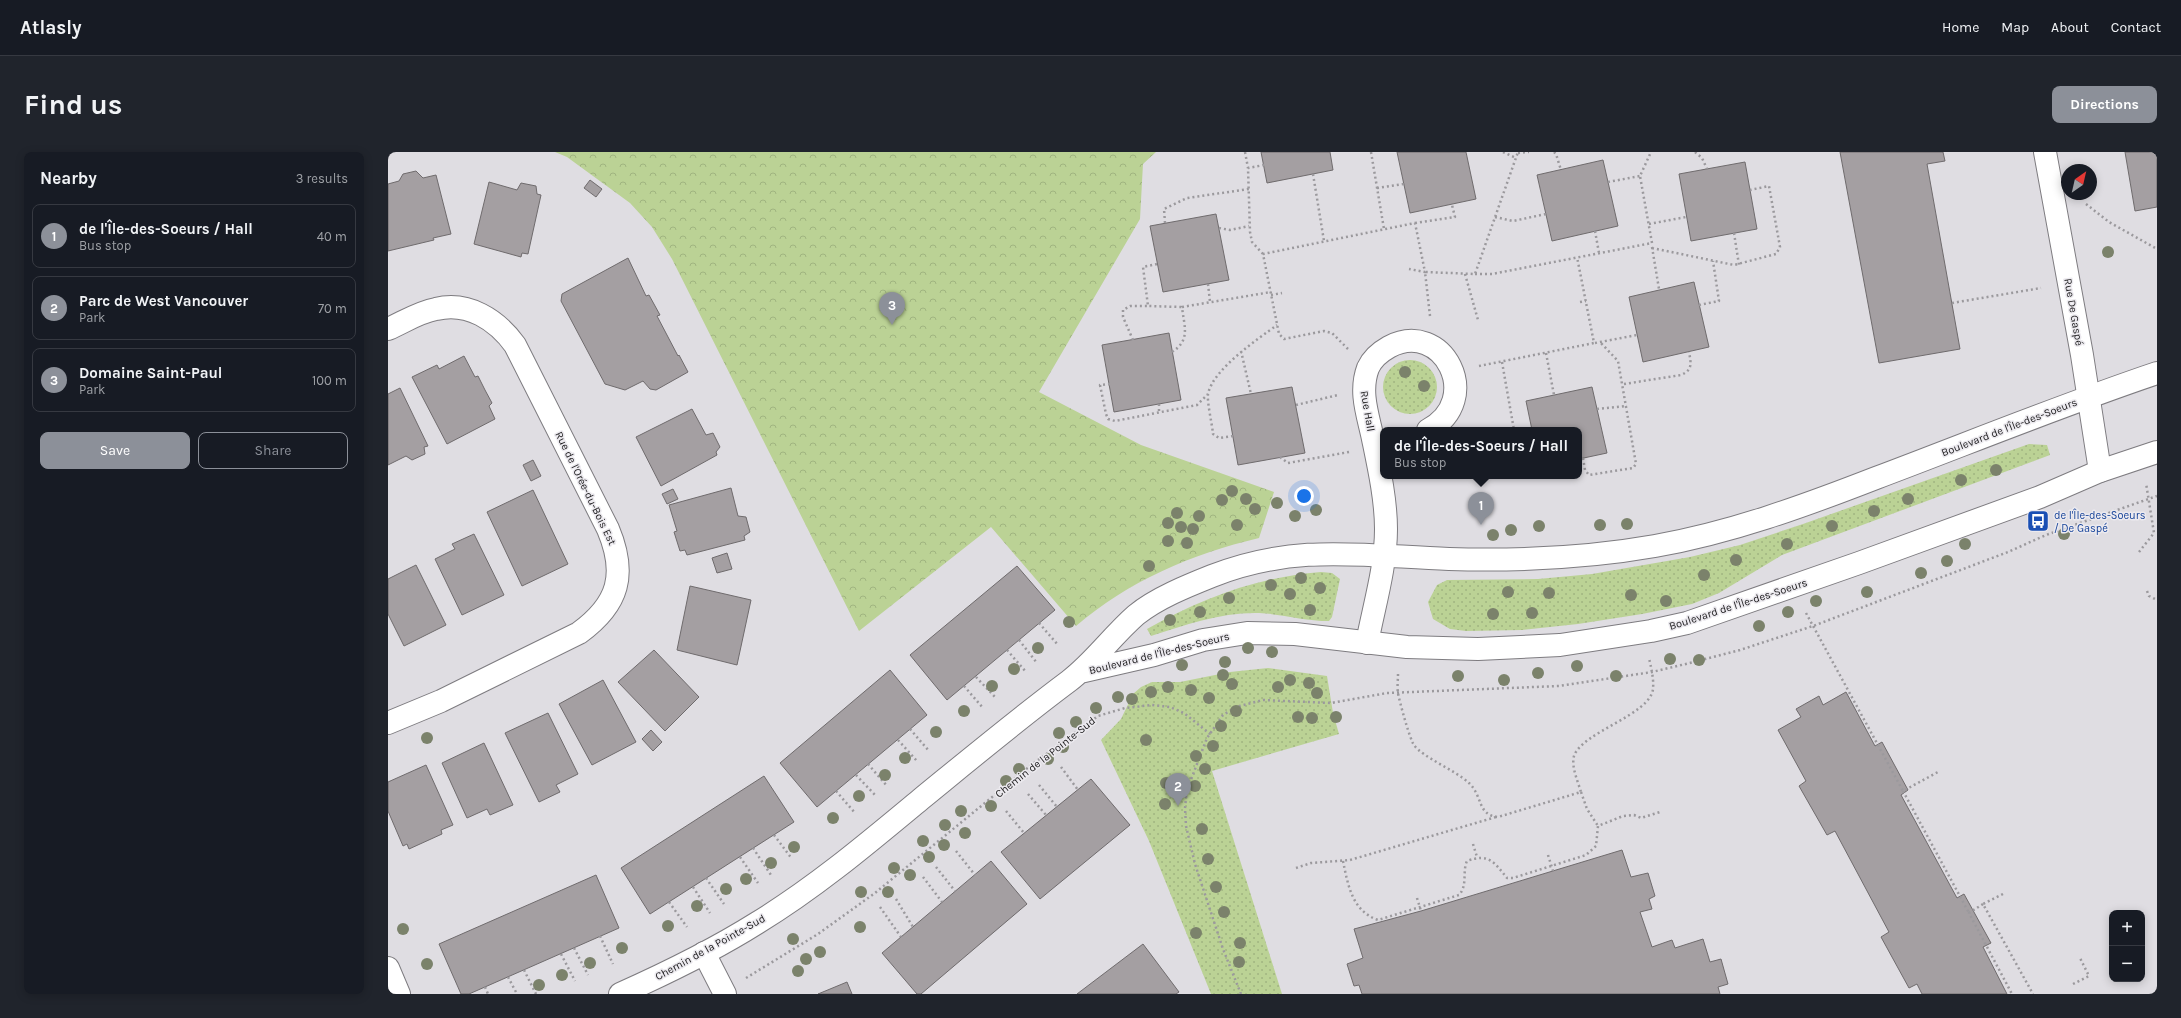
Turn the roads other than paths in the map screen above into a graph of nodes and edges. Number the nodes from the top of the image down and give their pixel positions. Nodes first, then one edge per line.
1 (2045, 152) edge
2 (388, 329) edge
3 (2157, 373) edge
4 (2088, 397) junction
5 (1433, 427) edge
6 (1378, 440) edge
7 (2157, 452) edge
8 (1380, 461) edge
9 (2100, 472) junction
10 (1382, 479) edge
11 (1385, 554) junction
12 (1367, 643) junction
13 (1080, 672) junction
14 (388, 723) edge
15 (704, 953) junction
16 (388, 968) edge
17 (399, 994) edge
18 (620, 994) edge
19 (725, 994) edge

1 - 4 street, Rue De Gaspé
2 - 14 street, Rue de l'Orée-du-Bois Est
3 - 4 street, Boulevard de l'Île-des-Soeurs
4 - 9 street, Rue De Gaspé
4 - 11 street, Boulevard de l'Île-des-Soeurs
5 - 6 street, Rue Hall
6 - 8 street, Rue Hall
7 - 9 street, Boulevard de l'Île-des-Soeurs
9 - 12 street, Boulevard de l'Île-des-Soeurs
10 - 11 street, Rue Hall
11 - 12 street, Rue Hall
11 - 13 street, Boulevard de l'Île-des-Soeurs
12 - 13 street, Boulevard de l'Île-des-Soeurs
13 - 15 street, Chemin de la Pointe-Sud
15 - 18 street, Chemin de la Pointe-Sud
15 - 19 street
16 - 17 street

